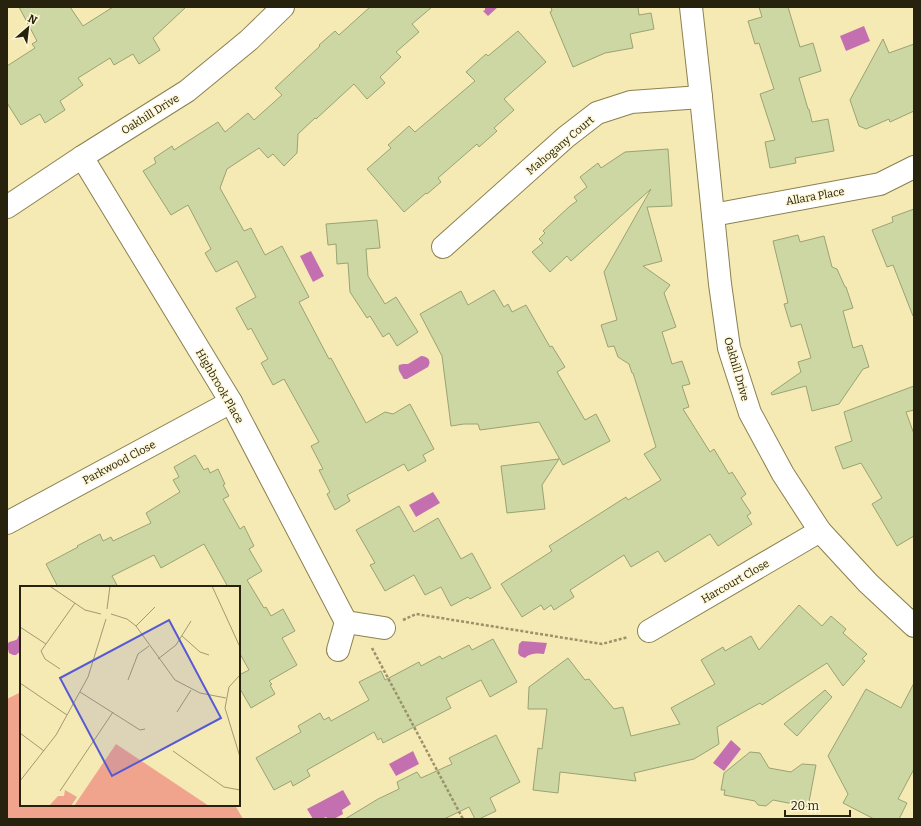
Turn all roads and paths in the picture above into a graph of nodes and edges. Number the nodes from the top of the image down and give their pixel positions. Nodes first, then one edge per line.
1 (283, 7) edge
2 (691, 7) edge
3 (701, 97) junction
4 (82, 157) junction
5 (914, 167) edge
6 (7, 207) edge
7 (713, 214) junction
8 (443, 247) dead end
9 (231, 402) junction
10 (7, 523) edge
11 (820, 531) junction
12 (353, 624) junction
13 (914, 626) edge
14 (384, 628) joint
15 (649, 631) joint
16 (338, 650) dead end
17 (463, 819) edge

1 - 4 street, Oakhill Drive
2 - 3 street, Oakhill Drive
3 - 7 street, Oakhill Drive
3 - 8 street, Mahogany Court
4 - 6 street, Oakhill Drive
4 - 9 street, Highbrook Place
5 - 7 street, Allara Place
7 - 11 street, Oakhill Drive
9 - 10 street, Parkwood Close
9 - 12 street, Highbrook Place
11 - 13 street, Oakhill Drive
11 - 15 street, Harcourt Close
12 - 14 street
12 - 16 street
12 - 17 path
14 - 15 path

